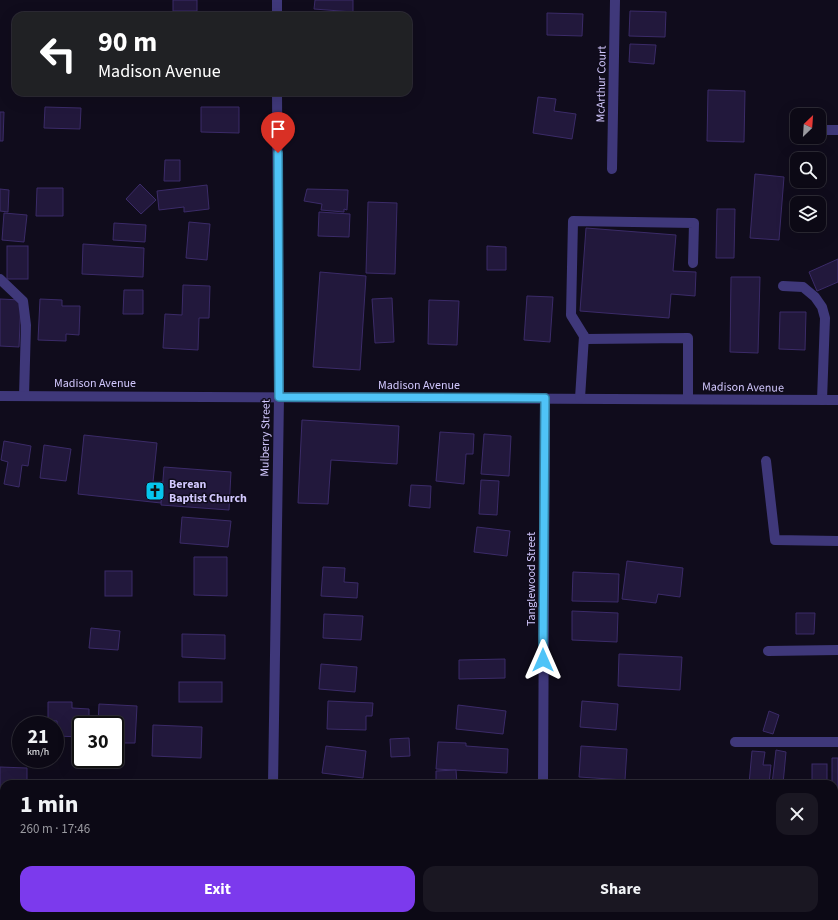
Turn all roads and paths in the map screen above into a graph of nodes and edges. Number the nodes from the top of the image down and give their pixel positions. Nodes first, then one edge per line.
1 (277, 0) edge
2 (615, 0) edge
3 (277, 12) edge
4 (278, 96) edge
5 (826, 130) edge
6 (838, 130) edge
7 (612, 169) dead end
8 (693, 263) dead end
9 (0, 280) edge
10 (783, 286) dead end
11 (584, 336) junction
12 (0, 396) edge
13 (24, 396) junction
14 (279, 397) junction
15 (545, 398) junction
16 (580, 398) junction
17 (688, 399) junction
18 (822, 400) junction
19 (838, 400) edge
20 (766, 461) dead end
21 (838, 540) edge
22 (838, 650) edge
23 (768, 651) dead end
24 (735, 742) dead end
25 (838, 742) edge
26 (273, 780) edge
27 (543, 780) edge

1 - 3 street
2 - 7 street, McArthur Court
4 - 14 street, Mulberry Street
5 - 6 street
8 - 11 street
9 - 13 street
10 - 18 street
11 - 16 street
11 - 17 street
12 - 13 street, Madison Avenue
13 - 14 street, Madison Avenue
14 - 15 street, Madison Avenue
14 - 26 street, Mulberry Street
15 - 16 street, Madison Avenue
15 - 27 street, Tanglewood Street
16 - 17 street, Madison Avenue
17 - 18 street, Madison Avenue
18 - 19 street, Madison Avenue
20 - 21 street
22 - 23 street
24 - 25 street

